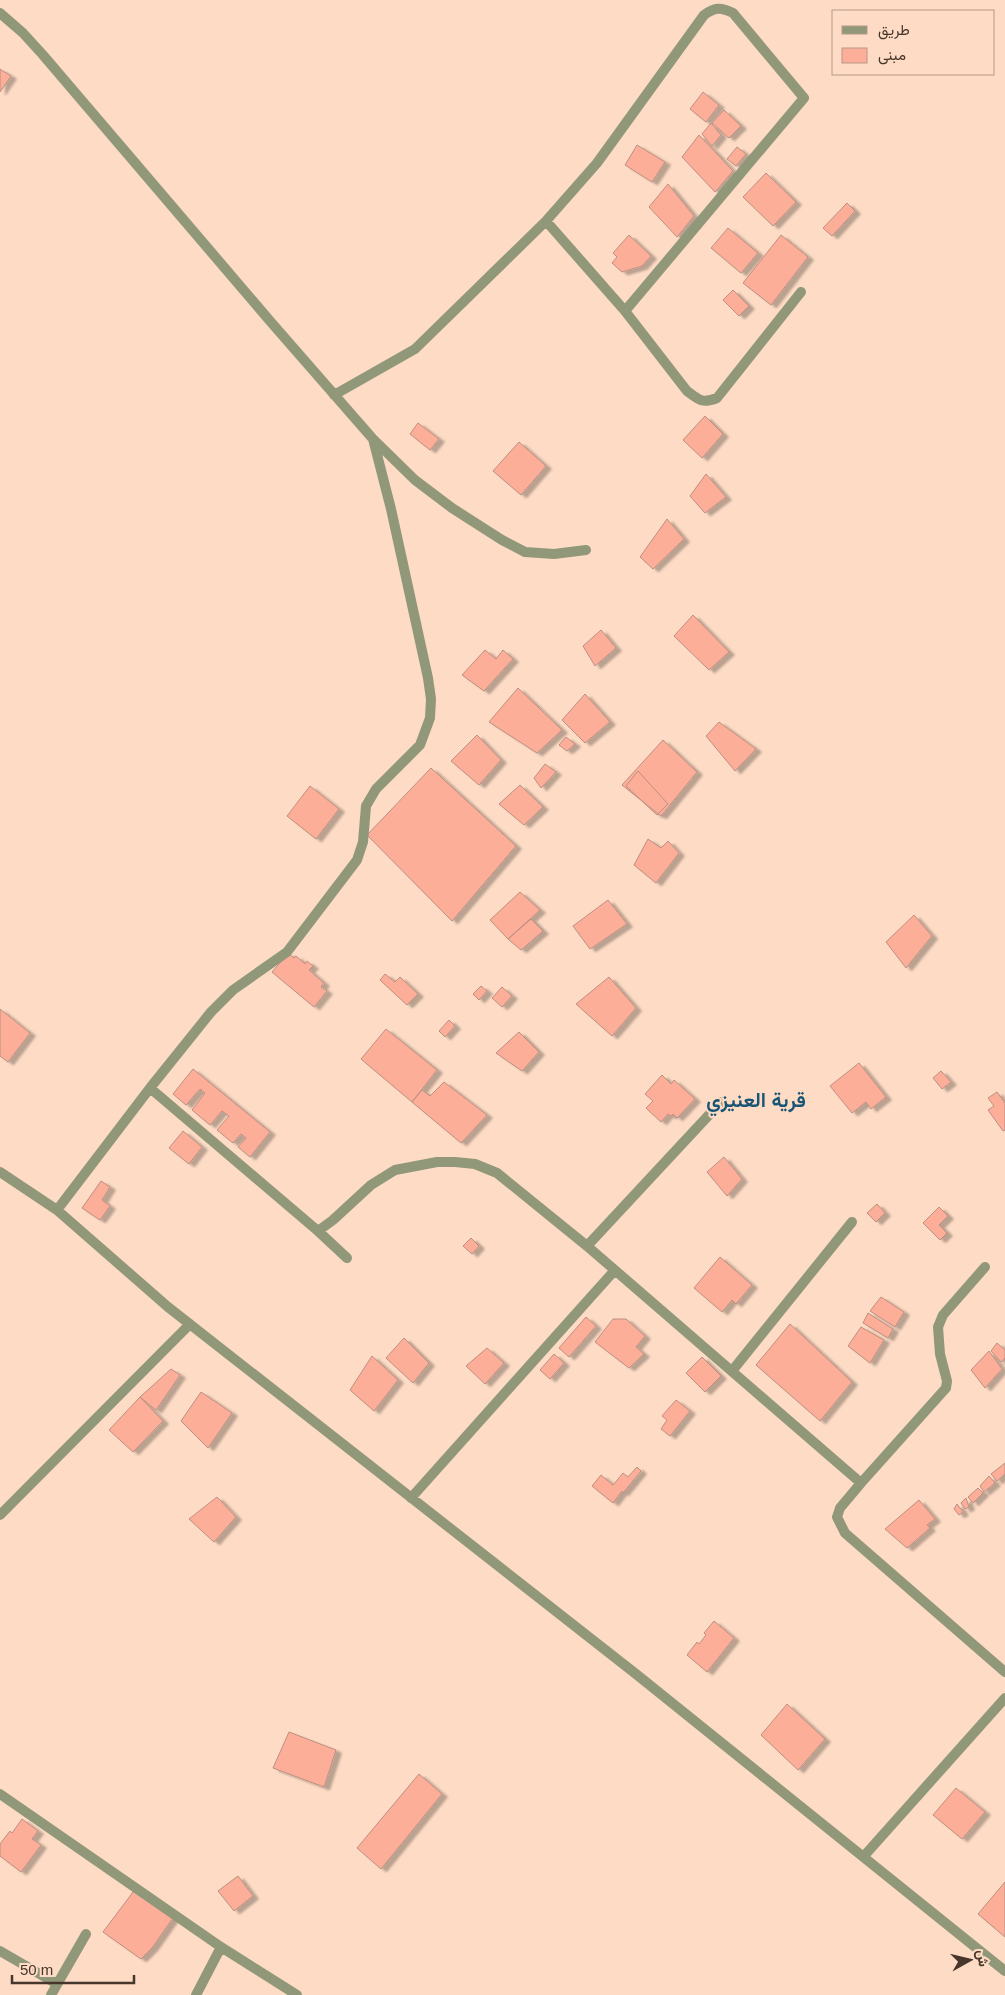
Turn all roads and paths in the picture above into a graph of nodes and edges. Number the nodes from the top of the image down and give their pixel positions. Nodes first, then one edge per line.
1 (0, 13) edge
2 (546, 221) junction
3 (801, 292) dead end
4 (625, 312) junction
5 (334, 395) junction
6 (373, 439) junction
7 (586, 550) dead end
8 (150, 1088) junction
9 (721, 1102) dead end
10 (0, 1172) edge
11 (57, 1210) junction
12 (852, 1222) dead end
13 (318, 1231) junction
14 (586, 1246) junction
15 (347, 1258) dead end
16 (985, 1267) dead end
17 (615, 1270) junction
18 (190, 1324) junction
19 (732, 1372) junction
20 (861, 1483) junction
21 (411, 1498) junction
22 (0, 1515) edge
23 (1005, 1672) edge
24 (1005, 1698) edge
25 (0, 1794) edge
26 (864, 1856) junction
27 (86, 1934) dead end
28 (221, 1947) junction
29 (0, 1951) edge
30 (1005, 1971) edge
31 (57, 1984) junction
32 (51, 1995) edge
33 (196, 1995) edge
34 (298, 1995) edge

1 - 5 street
2 - 4 street
2 - 4 street
2 - 5 street
3 - 4 street
5 - 6 street
6 - 7 street
6 - 8 street
8 - 11 street
8 - 13 street
9 - 14 street
10 - 11 street
11 - 18 street
12 - 19 street
13 - 14 street
13 - 15 street
14 - 17 street
16 - 20 street
17 - 19 street
17 - 21 street
18 - 21 street
18 - 22 street
19 - 20 street
20 - 23 street
21 - 26 street
24 - 26 street
25 - 28 street
26 - 30 street
27 - 31 street
28 - 33 street
28 - 34 street
29 - 31 street
31 - 32 street

